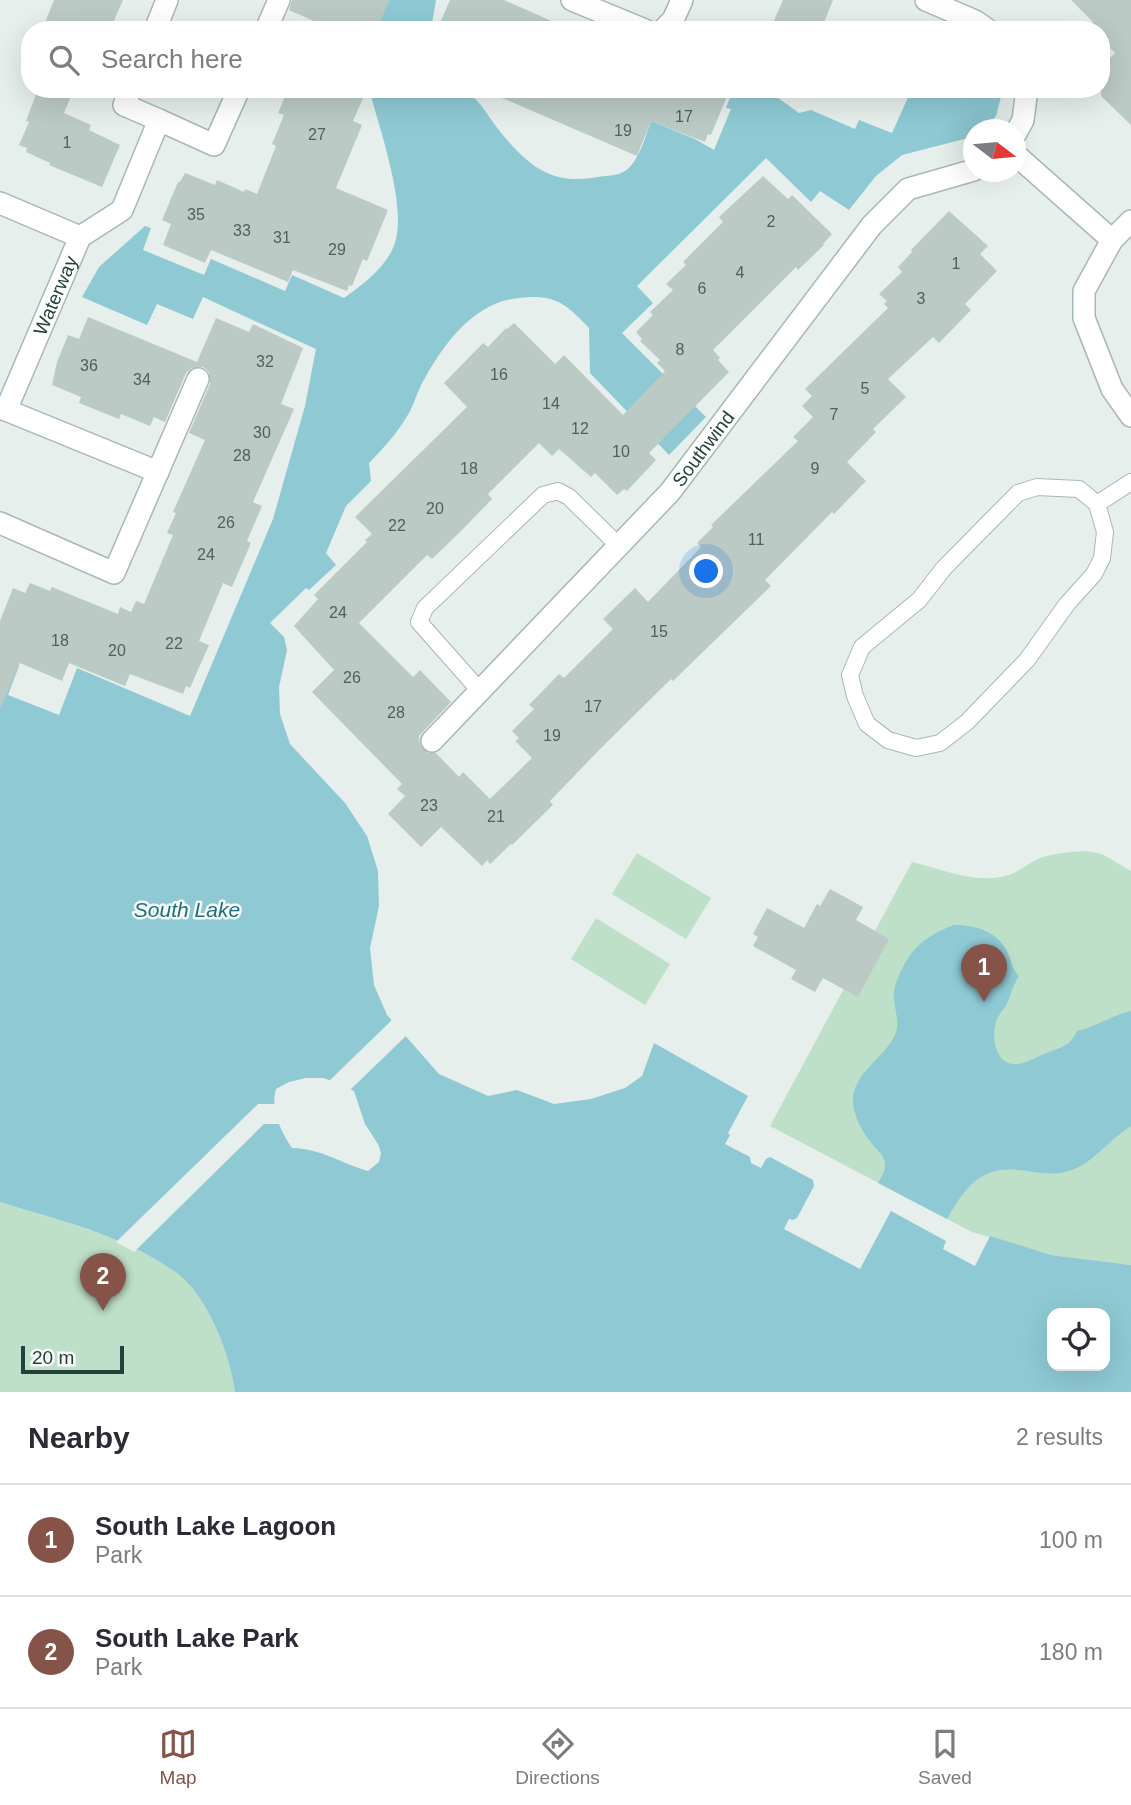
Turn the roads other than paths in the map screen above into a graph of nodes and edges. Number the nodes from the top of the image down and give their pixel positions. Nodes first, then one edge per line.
1 (167, 0) edge
2 (279, 0) edge
3 (572, 0) edge
4 (682, 0) edge
5 (926, 0) edge
6 (159, 21) edge
7 (270, 21) edge
8 (623, 21) edge
9 (672, 21) edge
10 (975, 21) edge
11 (127, 98) edge
12 (235, 98) edge
13 (1026, 98) edge
14 (1023, 119) edge
15 (159, 121) junction
16 (1026, 164) edge
17 (963, 173) edge
18 (0, 203) edge
19 (1131, 221) edge
20 (80, 237) junction
21 (1112, 240) junction
22 (198, 379) dead end
23 (3, 409) edge
24 (1131, 416) edge
25 (158, 472) junction
26 (1131, 482) edge
27 (1097, 504) junction
28 (0, 523) edge
29 (619, 546) junction
30 (480, 691) junction
31 (432, 741) dead end

1 - 6 street
2 - 7 street
3 - 8 street
4 - 9 street
5 - 10 street
11 - 15 street
12 - 15 street
13 - 14 street
15 - 20 street, Waterway
16 - 21 street
17 - 29 street, Southwind
18 - 20 street
19 - 21 street
20 - 23 street, Waterway
21 - 24 street
22 - 25 street
23 - 25 street, Waterway
25 - 28 street
26 - 27 lane
27 - 27 lane
29 - 30 street, Southwind
29 - 30 lane
30 - 31 street, Southwind

